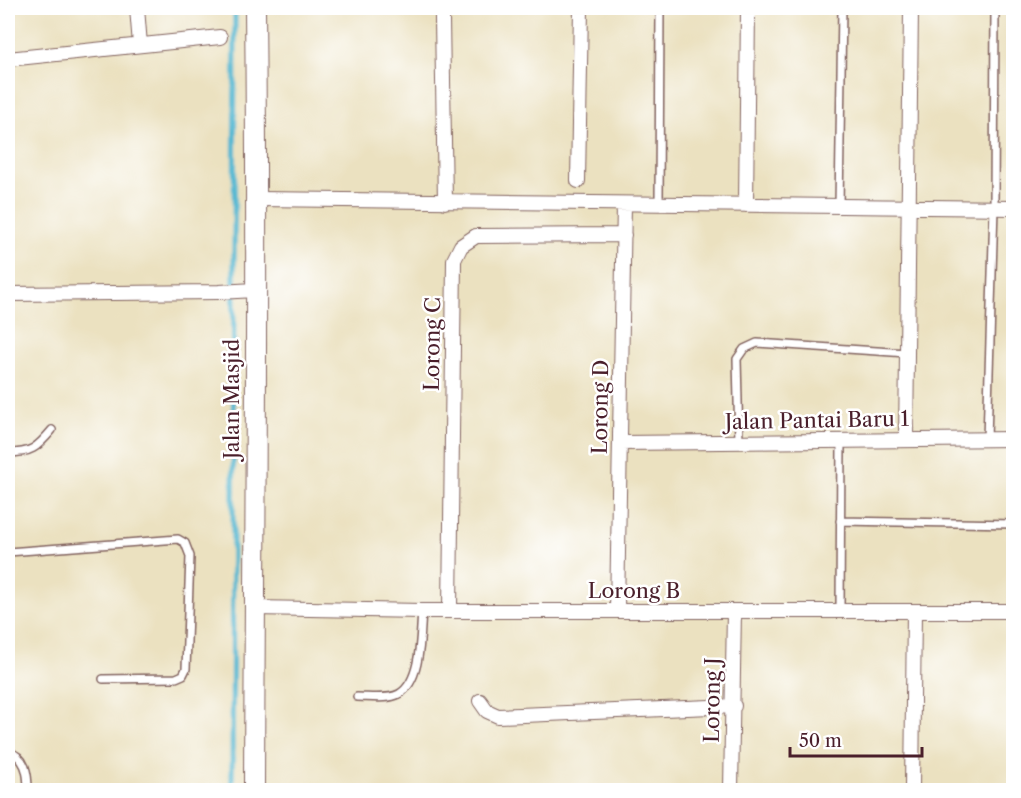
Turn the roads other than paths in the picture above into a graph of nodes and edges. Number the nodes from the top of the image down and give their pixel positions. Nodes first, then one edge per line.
1 (137, 8) edge
2 (255, 8) edge
3 (445, 8) edge
4 (581, 8) edge
5 (660, 8) edge
6 (748, 8) edge
7 (842, 8) edge
8 (911, 8) edge
9 (995, 8) edge
10 (220, 37) dead end
11 (140, 45) junction
12 (8, 59) edge
13 (578, 181) dead end
14 (257, 200) junction
15 (445, 202) junction
16 (624, 204) junction
17 (659, 204) junction
18 (746, 205) junction
19 (839, 206) junction
20 (908, 207) junction
21 (994, 208) junction
22 (1014, 208) edge
23 (624, 235) junction
24 (247, 290) junction
25 (8, 294) edge
26 (907, 353) junction
27 (52, 430) dead end
28 (987, 439) junction
29 (1014, 439) edge
30 (906, 440) junction
31 (841, 441) junction
32 (739, 442) junction
33 (620, 443) junction
34 (8, 453) edge
35 (840, 521) junction
36 (1014, 524) edge
37 (8, 552) edge
38 (254, 608) junction
39 (422, 611) junction
40 (450, 611) junction
41 (734, 611) junction
42 (840, 611) junction
43 (914, 611) junction
44 (1014, 611) edge
45 (617, 612) junction
46 (104, 679) dead end
47 (357, 697) dead end
48 (480, 701) dead end
49 (734, 706) junction
50 (8, 752) edge
51 (28, 790) edge
52 (254, 790) edge
53 (731, 790) edge
54 (912, 790) edge

1 - 11 street
2 - 14 street, Jalan Masjid
3 - 15 street
4 - 13 street
5 - 17 lane
6 - 18 street
7 - 19 lane
8 - 20 street
9 - 21 lane
10 - 11 street
11 - 12 street
14 - 15 street
14 - 24 street, Jalan Masjid
15 - 16 street
16 - 17 street
16 - 23 street, Lorong D
17 - 18 street
18 - 19 street
19 - 20 street
20 - 21 street
20 - 26 street
21 - 22 street
21 - 28 lane
23 - 33 street, Lorong D
23 - 40 street, Lorong C
24 - 25 street
24 - 38 street, Jalan Masjid
26 - 30 street
26 - 32 lane
27 - 34 lane
28 - 29 street, Jalan Pantai Baru 1
28 - 30 street, Jalan Pantai Baru 1
30 - 31 street, Jalan Pantai Baru 1
31 - 32 street, Jalan Pantai Baru 1
31 - 35 lane
32 - 33 street, Jalan Pantai Baru 1
33 - 45 street, Lorong D
35 - 36 lane
35 - 42 lane
37 - 46 lane
38 - 39 street, Lorong B
38 - 52 street, Jalan Masjid
39 - 40 street, Lorong B
39 - 47 lane
40 - 45 street, Lorong B
41 - 42 street, Lorong B
41 - 45 street, Lorong B
41 - 49 street, Lorong J
42 - 43 street, Lorong B
43 - 44 street, Lorong B
43 - 54 street
48 - 49 street
49 - 53 street, Lorong J
50 - 51 lane

